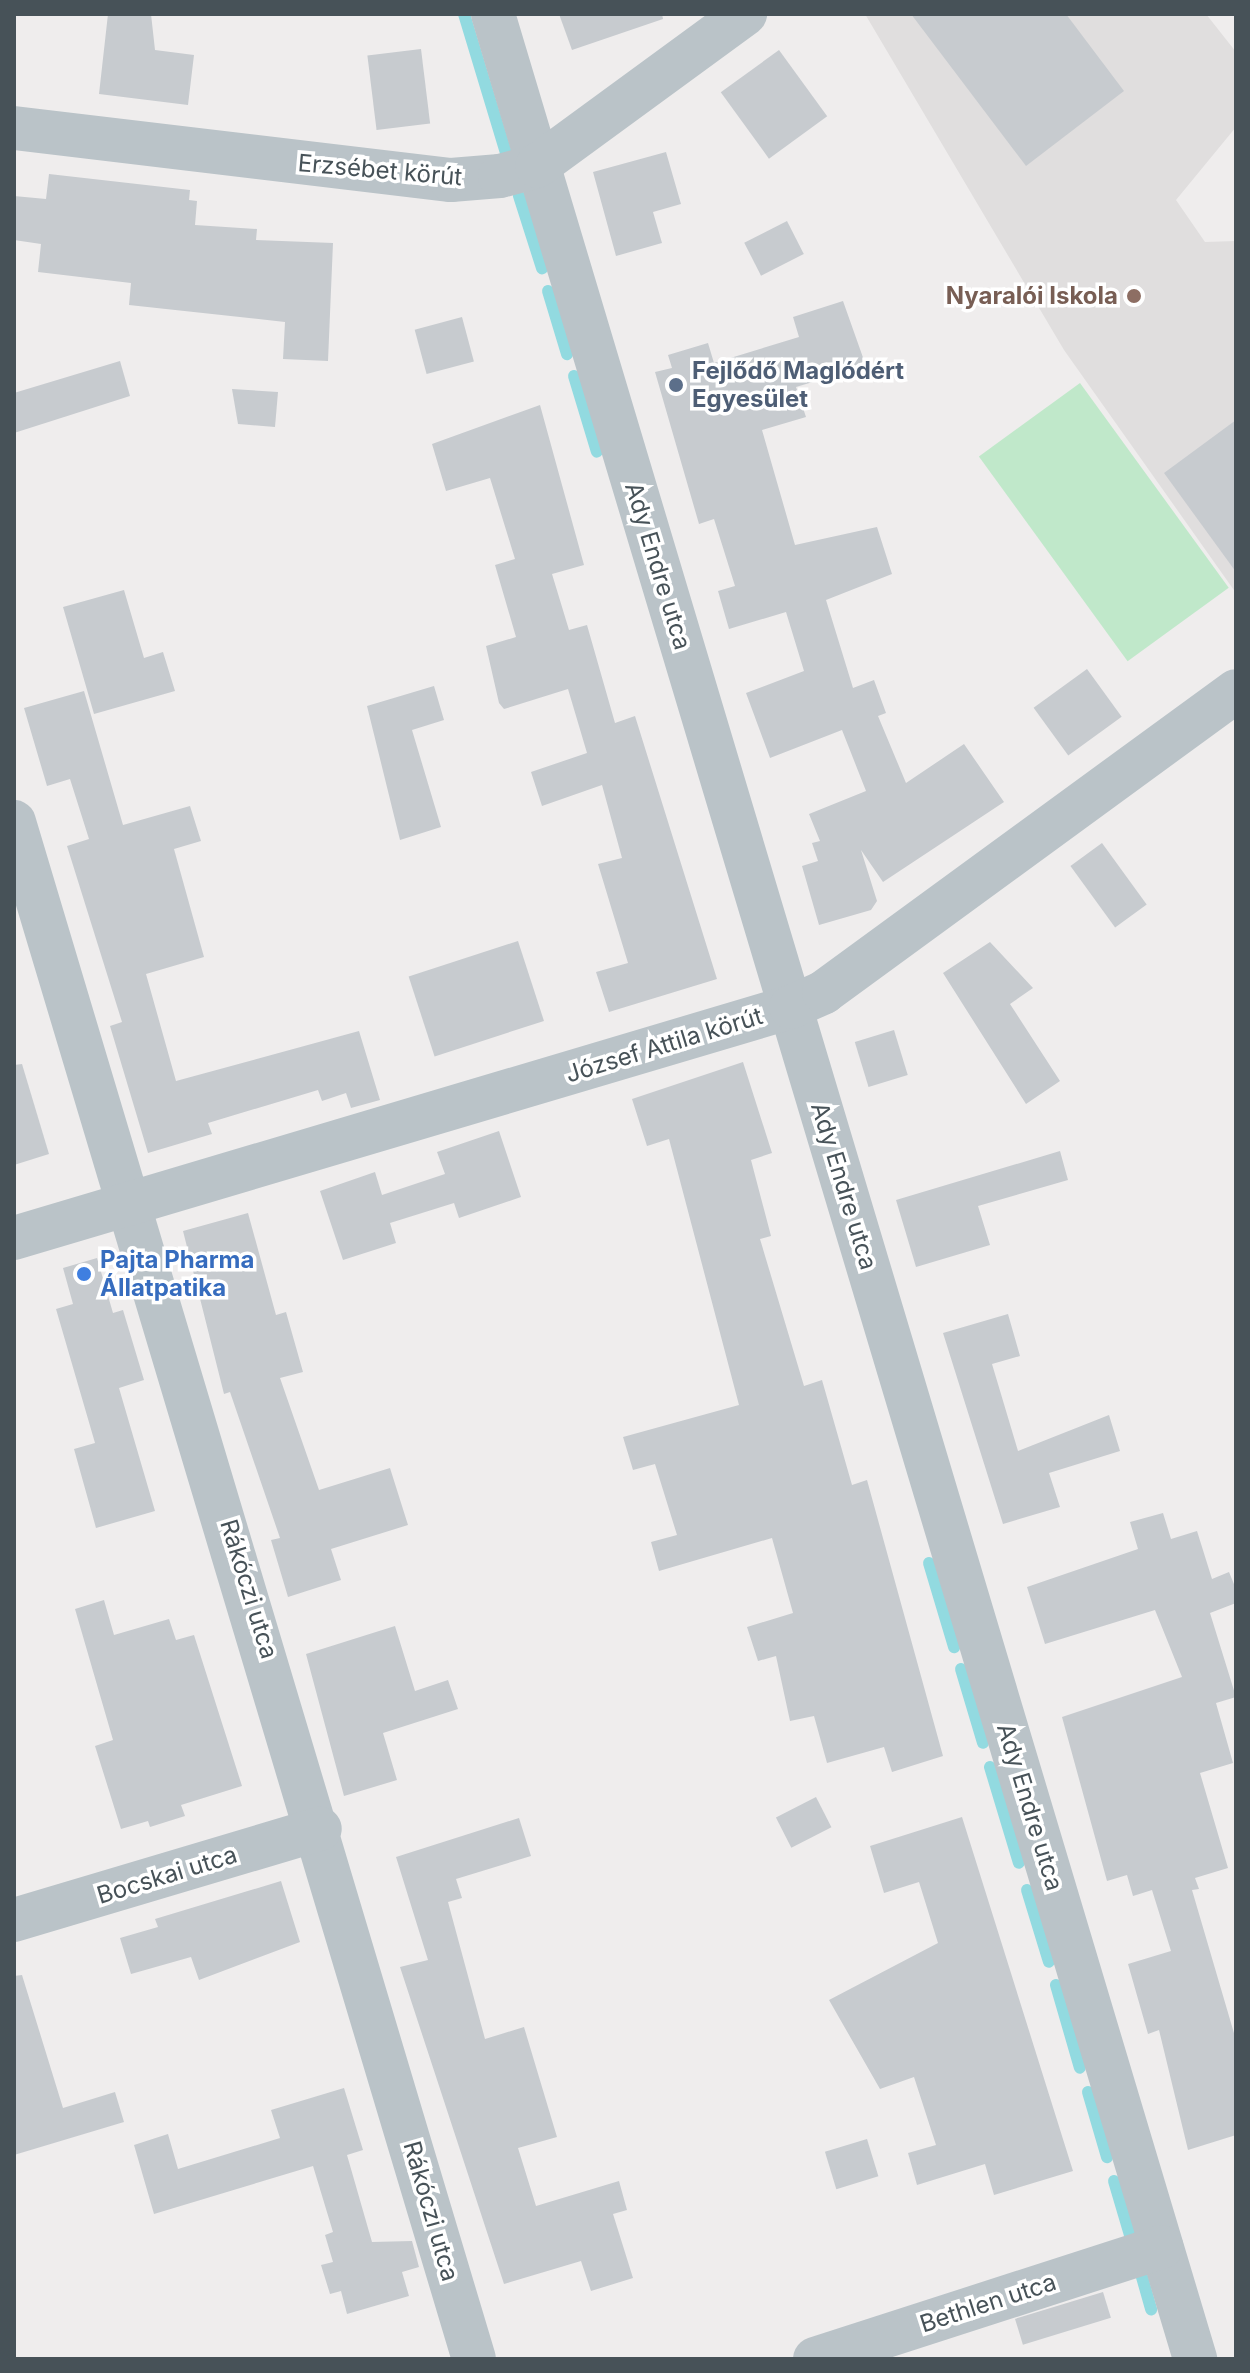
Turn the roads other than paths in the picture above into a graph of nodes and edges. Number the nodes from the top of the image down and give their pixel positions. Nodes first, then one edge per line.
1 (493, 14) edge
2 (745, 14) edge
3 (14, 128) edge
4 (537, 166) junction
5 (1236, 691) edge
6 (14, 822) edge
7 (791, 1007) junction
8 (130, 1203) junction
9 (14, 1238) edge
10 (320, 1829) junction
11 (14, 1920) edge
12 (1161, 2247) junction
13 (474, 2359) edge
14 (815, 2359) edge
15 (1195, 2359) edge

1 - 4 street, Ady Endre utca
2 - 4 street, Erzsébet körút
3 - 4 street, Erzsébet körút
4 - 7 street, Ady Endre utca
5 - 7 street, József Attila körút
6 - 8 street, Rákóczi utca
7 - 8 street, József Attila körút
7 - 12 street, Ady Endre utca
8 - 9 street, József Attila körút
8 - 10 street, Rákóczi utca
10 - 11 street, Bocskai utca
10 - 13 street, Rákóczi utca
12 - 14 street, Bethlen utca
12 - 15 street, Ady Endre utca

